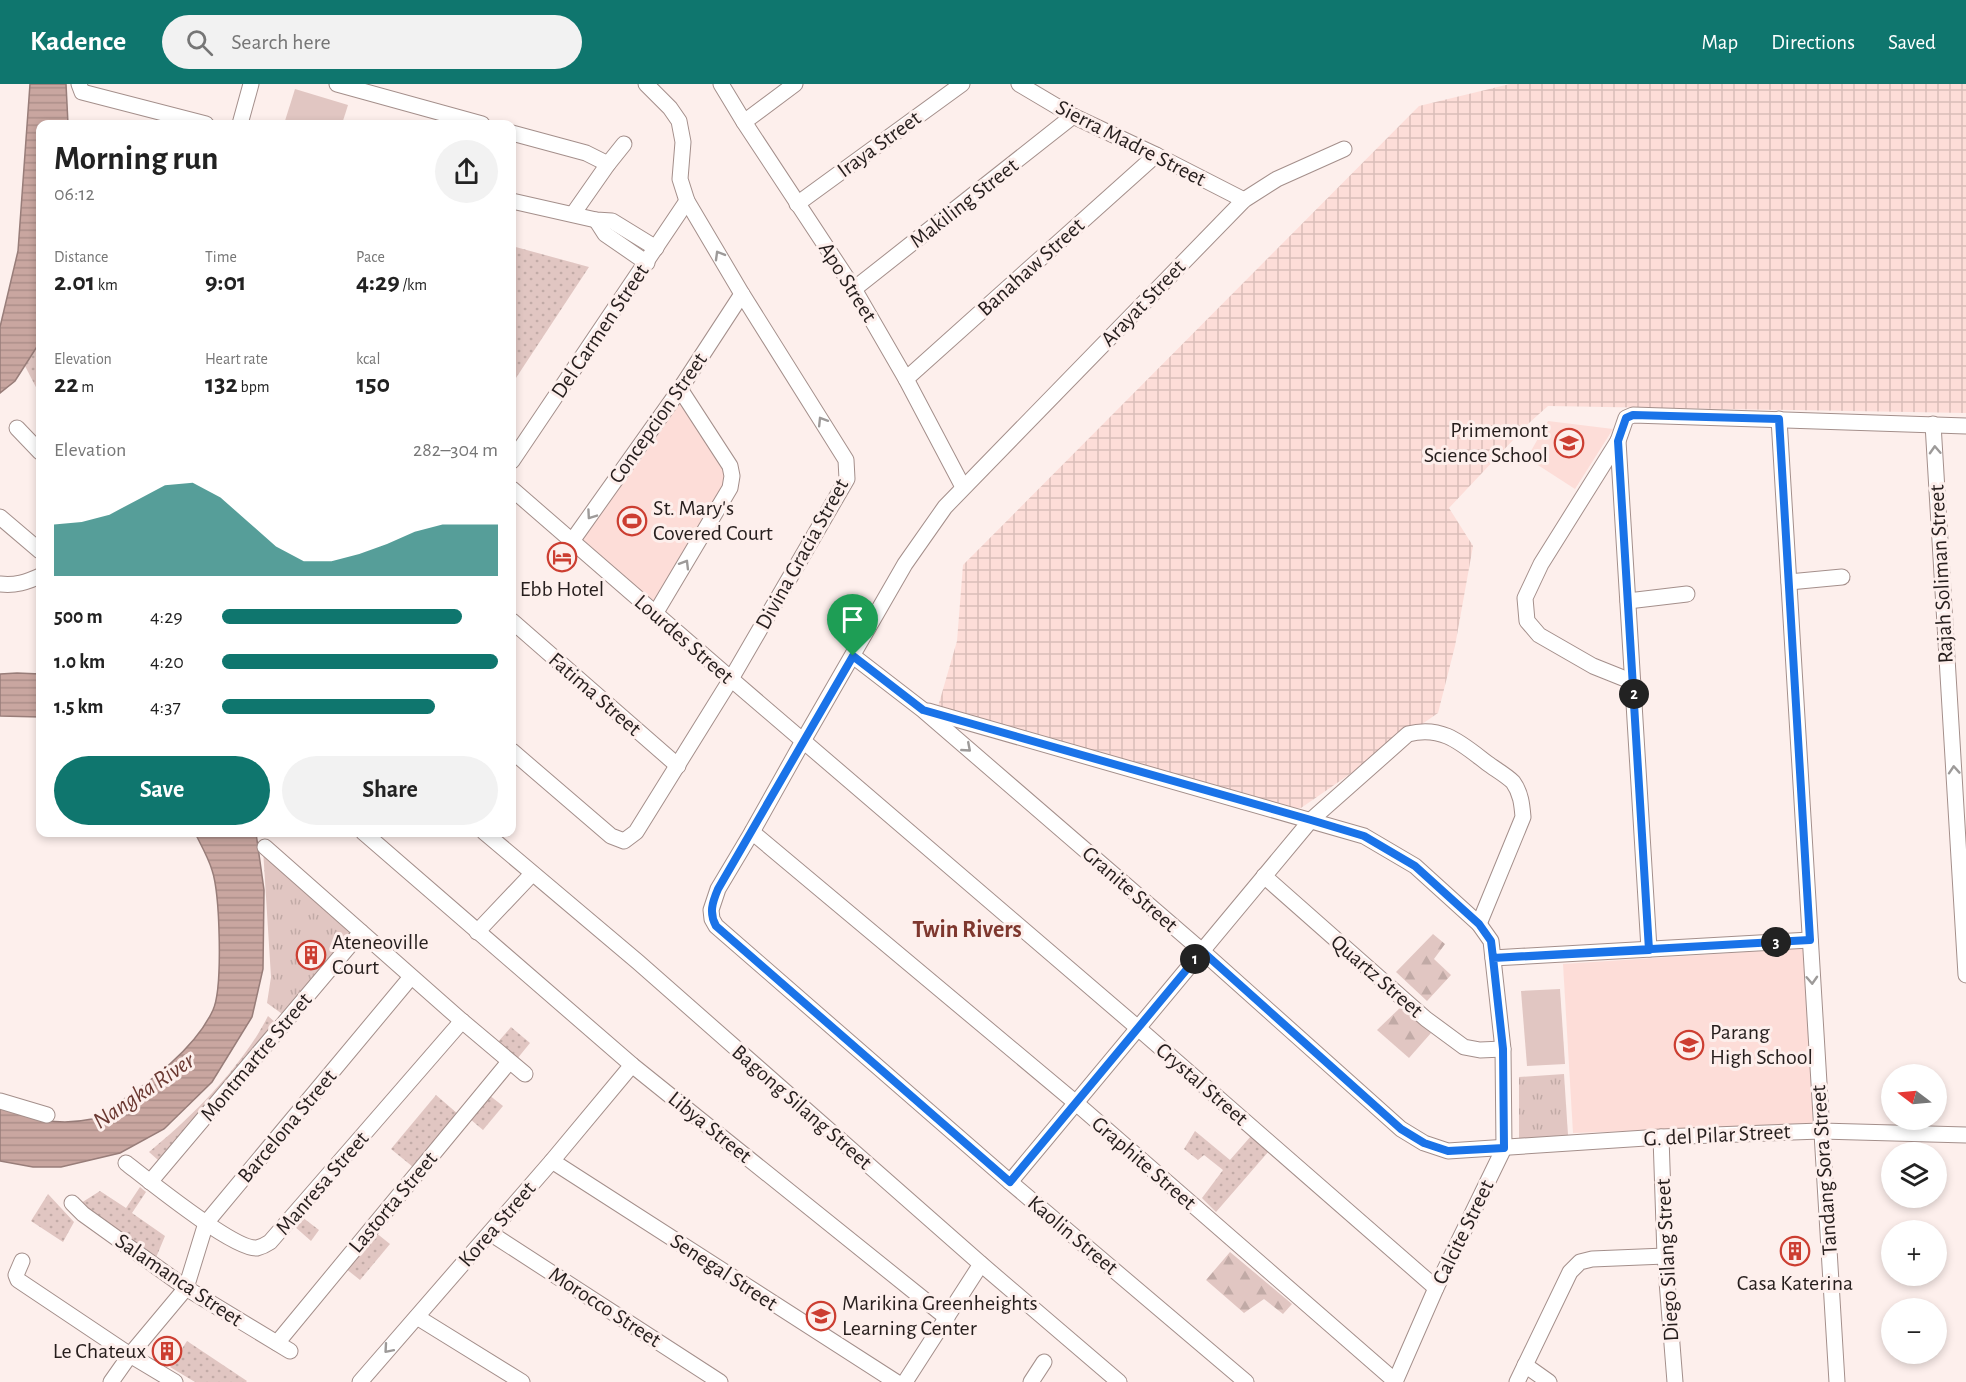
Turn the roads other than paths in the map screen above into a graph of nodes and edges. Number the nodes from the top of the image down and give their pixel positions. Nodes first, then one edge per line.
1 (251, 84) edge
2 (337, 84) edge
3 (646, 84) edge
4 (721, 84) edge
5 (795, 84) edge
6 (962, 84) edge
7 (1019, 84) edge
8 (80, 88) edge
9 (427, 109) junction
10 (1073, 116) junction
11 (192, 120) edge
12 (241, 120) edge
13 (424, 120) edge
14 (467, 120) edge
15 (744, 122) junction
16 (516, 134) edge
17 (624, 144) dead end
18 (1344, 149) dead end
19 (1156, 154) junction
20 (608, 164) junction
21 (1244, 200) junction
22 (687, 201) junction
23 (516, 202) edge
24 (797, 204) junction
25 (573, 214) junction
26 (596, 220) junction
27 (656, 248) junction
28 (647, 263) junction
29 (854, 289) junction
30 (742, 294) junction
31 (906, 379) junction
32 (680, 389) junction
33 (1779, 419) junction
34 (1933, 424) junction
35 (1966, 426) edge
36 (17, 428) dead end
37 (1618, 441) junction
38 (36, 448) edge
39 (516, 455) edge
40 (963, 487) junction
41 (516, 492) edge
42 (0, 517) edge
43 (572, 541) junction
44 (36, 548) edge
45 (1842, 577) dead end
46 (36, 578) edge
47 (1789, 582) junction
48 (0, 584) edge
49 (1687, 594) dead end
50 (1628, 601) junction
51 (655, 614) junction
52 (516, 624) edge
53 (853, 656) junction
54 (730, 680) junction
55 (1633, 682) junction
56 (923, 710) junction
57 (803, 741) junction
58 (516, 754) edge
59 (678, 766) junction
60 (1311, 820) junction
61 (753, 832) junction
62 (369, 837) edge
63 (490, 837) edge
64 (265, 847) dead end
65 (532, 874) junction
66 (1264, 876) junction
67 (1479, 924) junction
68 (361, 932) junction
69 (477, 932) junction
70 (1810, 940) junction
71 (1649, 950) junction
72 (1202, 951) junction
73 (1493, 958) junction
74 (1966, 975) edge
75 (411, 977) junction
76 (462, 1022) junction
77 (1138, 1028) junction
78 (1503, 1049) junction
79 (509, 1062) junction
80 (632, 1065) junction
81 (525, 1074) dead end
82 (0, 1101) edge
83 (1076, 1104) junction
84 (47, 1115) dead end
85 (1821, 1131) junction
86 (1966, 1135) edge
87 (1661, 1137) junction
88 (1504, 1148) junction
89 (552, 1161) junction
90 (126, 1163) dead end
91 (150, 1182) junction
92 (1010, 1182) junction
93 (72, 1203) dead end
94 (206, 1223) junction
95 (490, 1233) junction
96 (1665, 1256) junction
97 (22, 1261) dead end
98 (981, 1264) junction
99 (186, 1288) junction
100 (1436, 1288) junction
101 (417, 1317) junction
102 (947, 1318) junction
103 (277, 1343) junction
104 (290, 1351) dead end
105 (130, 1355) junction
106 (1044, 1362) dead end
107 (1525, 1365) junction
108 (362, 1381) edge
109 (111, 1382) edge
110 (175, 1382) edge
111 (522, 1382) edge
112 (720, 1382) edge
113 (896, 1382) edge
114 (905, 1382) edge
115 (1031, 1382) edge
116 (1119, 1382) edge
117 (1246, 1382) edge
118 (1395, 1382) edge
119 (1517, 1382) edge
120 (1549, 1382) edge
121 (1675, 1382) edge
122 (1837, 1382) edge

1 - 12 street
2 - 9 street
3 - 22 street, Divina Gracia Street
4 - 15 street, Apo Street
5 - 15 street
6 - 24 street, Iraya Street
7 - 10 street, Sierra Madre Street
8 - 11 street
9 - 13 street
9 - 14 street
10 - 19 street, Sierra Madre Street
10 - 29 street, Makiling Street
15 - 24 street, Apo Street
16 - 20 street
17 - 20 street
18 - 21 street, Arayat Street
19 - 21 street, Sierra Madre Street
19 - 31 street, Banahaw Street
20 - 25 street
21 - 40 street, Arayat Street
22 - 27 street, Del Carmen Street
30 -> 22 street, Divina Gracia Street
23 - 25 street
24 - 29 street, Apo Street
25 - 26 street
26 - 27 street
26 - 28 street
27 - 28 street, Del Carmen Street
28 - 39 street, Del Carmen Street
29 - 31 street, Apo Street
30 - 32 street, Concepcion Street
54 -> 30 street, Divina Gracia Street
31 - 40 street, Apo Street
32 -> 43 street, Concepcion Street
51 -> 32 street
33 - 34 street
33 - 37 street
33 - 47 street, Tandang Sora Street
34 - 35 street
74 -> 34 street, Rajah Soliman Street
36 - 38 street
37 - 50 street
37 - 55 street
40 - 53 street, Kaolin Street
41 - 43 street, Lourdes Street
42 - 44 street
43 - 51 street, Lourdes Street
45 - 47 street
46 - 48 street
47 - 70 street, Tandang Sora Street
49 - 50 street
50 - 55 street
51 - 54 street, Lourdes Street
52 - 59 street, Fatima Street
53 - 56 street, Granite Street
53 - 57 street, Kaolin Street
54 - 57 street, Lourdes Street
54 - 59 street, Divina Gracia Street
55 - 71 street
56 - 60 street
56 -> 72 street, Granite Street
57 - 61 street, Kaolin Street
57 - 77 street, Crystal Street
58 - 59 street, Divina Gracia Street
60 - 66 street
60 - 67 street
60 - 67 street
61 - 83 street, Graphite Street
61 - 92 street, Kaolin Street
62 - 69 street, Libya Street
63 - 65 street, Bagong Silang Street
64 - 68 street
65 - 69 street
65 - 98 street, Bagong Silang Street
66 - 72 street
66 - 78 street, Quartz Street
67 - 73 street, Calcite Street
68 - 75 street
68 - 91 street, Montmartre Street
69 - 80 street, Libya Street
70 - 71 street
70 -> 85 street, Tandang Sora Street
71 - 73 street
72 - 77 street
72 - 88 street, Granite Street
73 - 78 street, Calcite Street
75 - 76 street
75 - 94 street, Barcelona Street
76 - 79 street
76 - 94 street, Manresa Street
77 - 83 street
77 - 100 street, Crystal Street
78 - 88 street, Calcite Street
79 - 81 street
79 - 103 street, Lastorta Street
80 - 89 street, Korea Street
80 - 102 street, Libya Street
82 - 84 street
83 - 92 street
83 - 118 street, Graphite Street
85 - 86 street, G. del Pilar Street
85 - 87 street, G. del Pilar Street
85 - 122 street, Tandang Sora Street
87 - 88 street, G. del Pilar Street
87 - 96 street, Diego Silang Street
88 - 100 street, Calcite Street
89 - 95 street, Korea Street
89 - 113 street, Senegal Street
90 - 91 street, Manresa Street
91 - 94 street, Manresa Street
92 - 117 street, Kaolin Street
93 - 99 street, Salamanca Street
94 - 99 street, Barcelona Street
95 - 101 street, Korea Street
95 - 112 street, Morocco Street
96 - 107 street
96 - 121 street, Diego Silang Street
97 - 105 street
98 - 102 street
98 - 116 street, Bagong Silang Street
99 - 103 street, Salamanca Street
99 - 105 street
100 - 118 street, Calcite Street
101 -> 108 street, Korea Street
101 - 111 street
102 - 114 street
103 - 104 street, Salamanca Street
105 - 109 street
105 - 110 street
106 - 115 street
107 - 119 street
107 - 120 street

